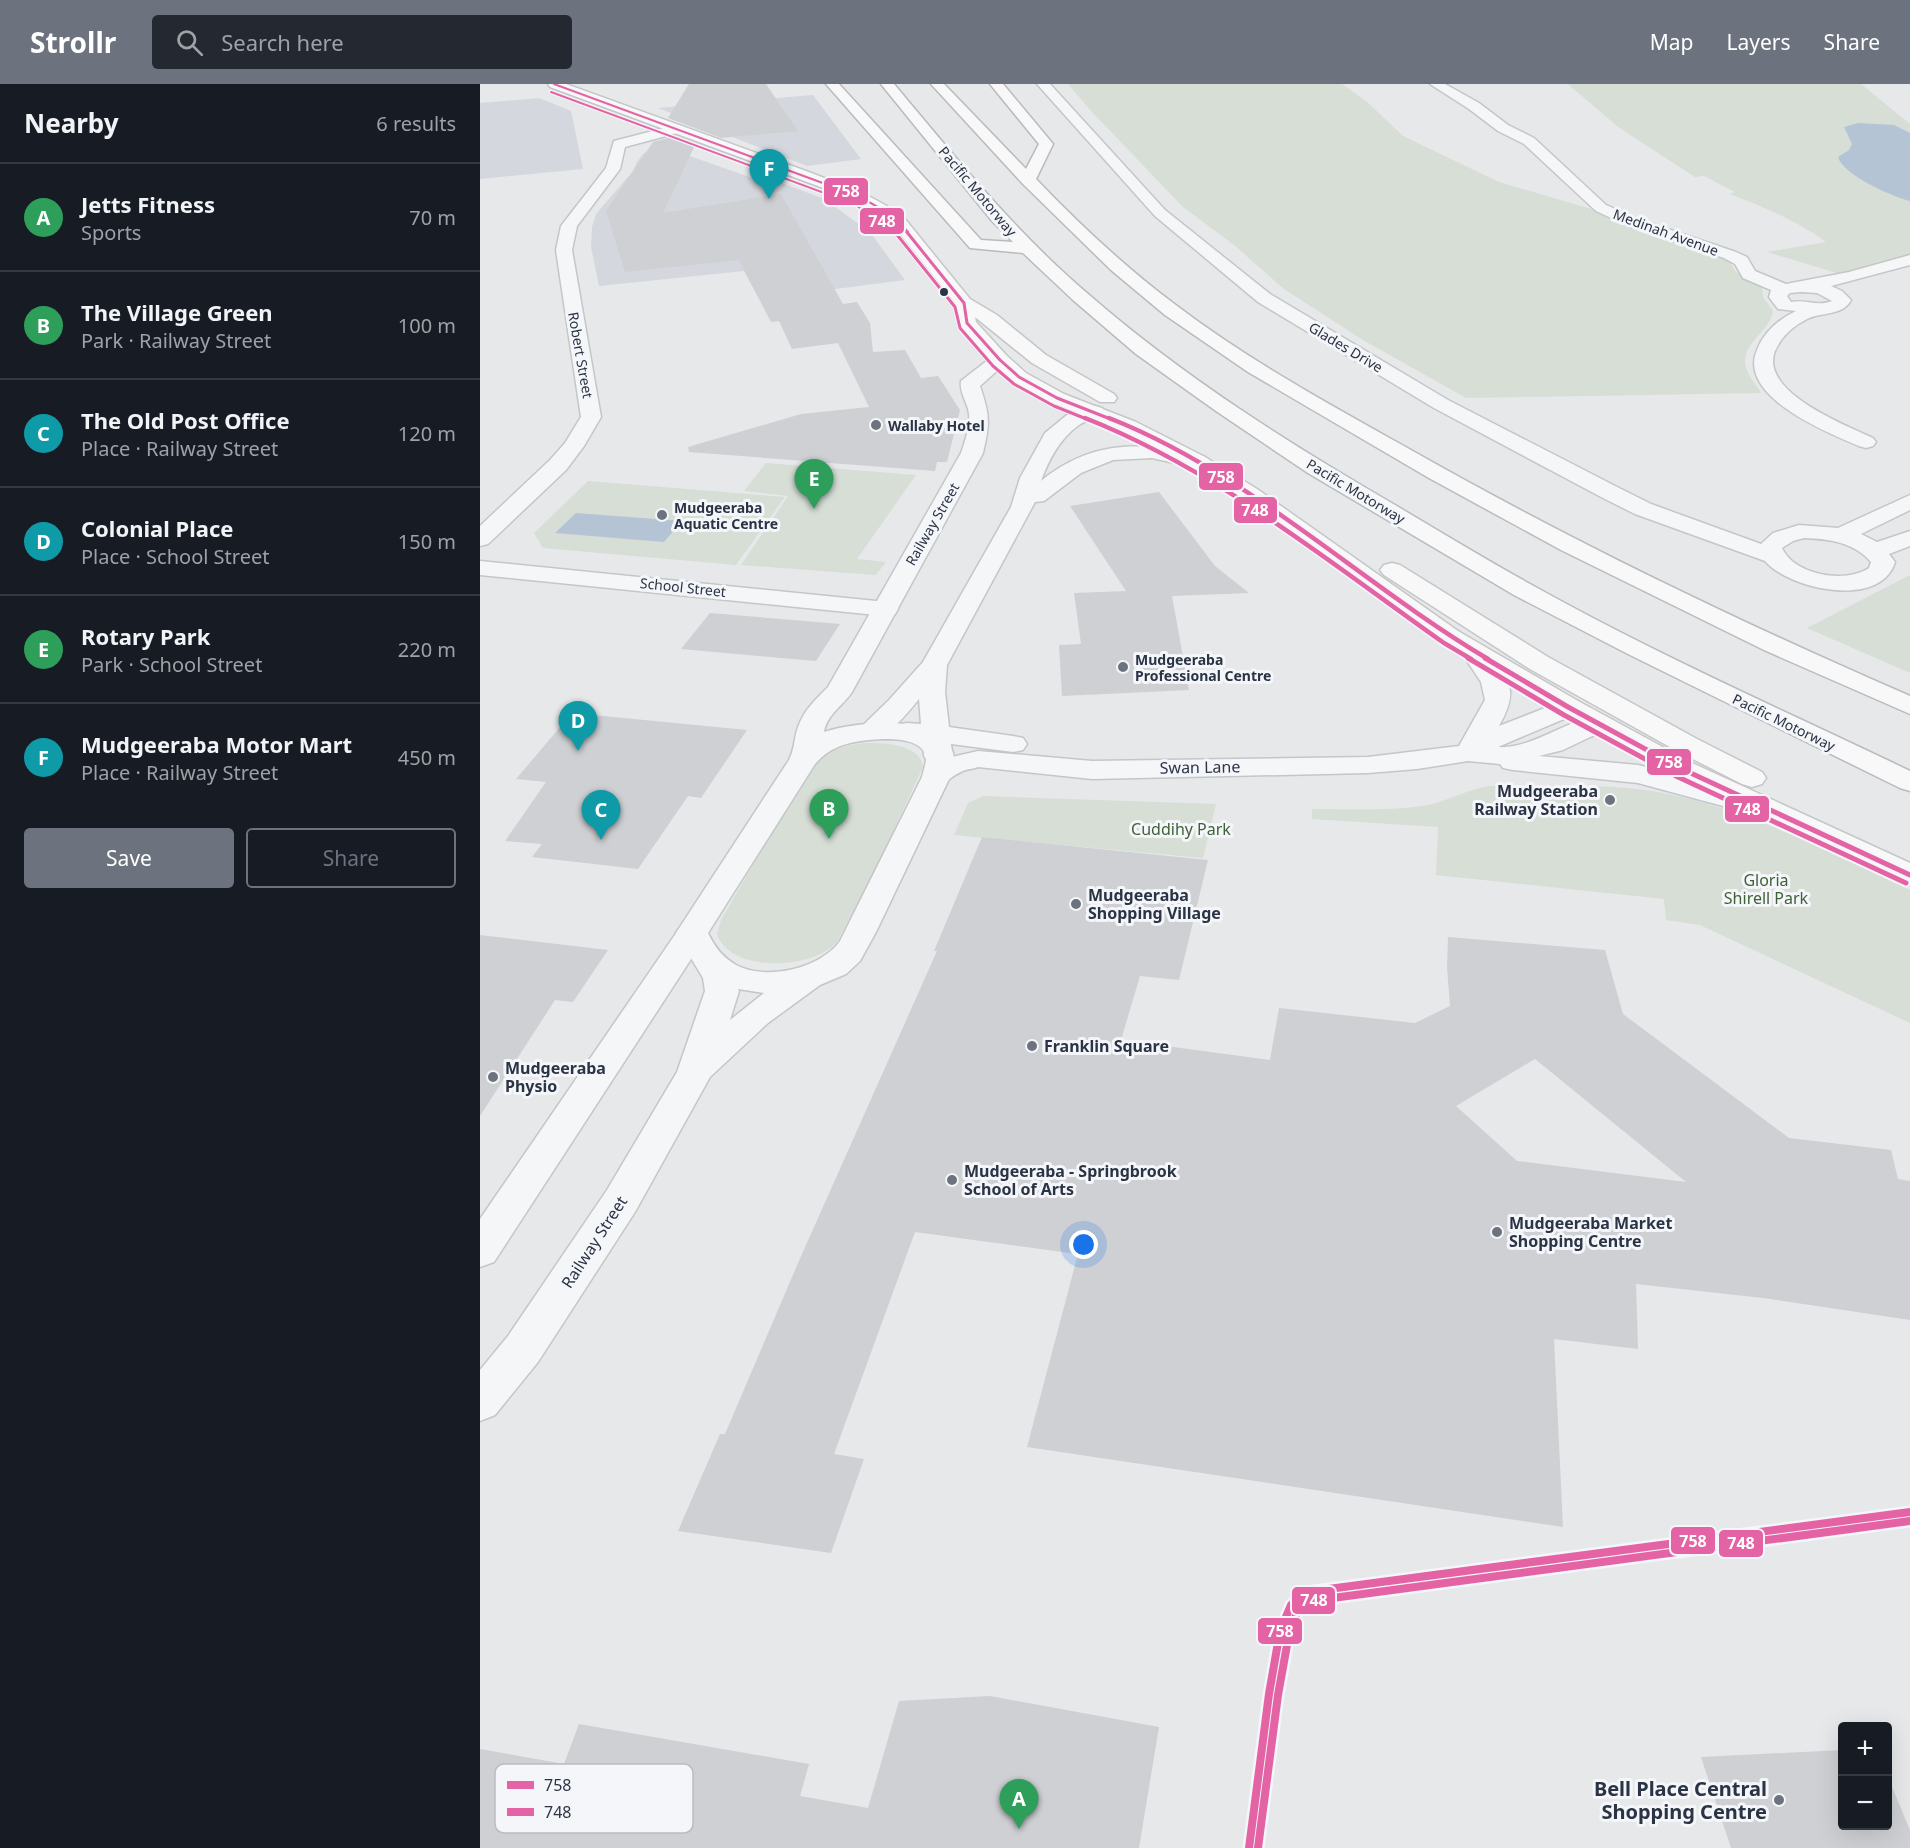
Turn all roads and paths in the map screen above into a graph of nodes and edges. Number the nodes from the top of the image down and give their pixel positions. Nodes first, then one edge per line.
1 (554, 84) edge
2 (832, 84) edge
3 (887, 84) edge
4 (937, 84) edge
5 (996, 84) edge
6 (1436, 84) edge
7 (1045, 85) edge
8 (628, 111) junction
9 (676, 129) junction
10 (620, 144) junction
11 (1028, 181) junction
12 (1028, 248) junction
13 (1910, 260) edge
14 (1852, 277) junction
15 (1801, 287) junction
16 (1838, 295) junction
17 (964, 303) junction
18 (1785, 304) junction
19 (1000, 360) junction
20 (1042, 391) junction
21 (1095, 412) junction
22 (1125, 416) junction
23 (1866, 442) dead end
24 (1197, 462) junction
25 (1030, 494) junction
26 (1910, 502) edge
27 (1841, 535) junction
28 (1910, 537) edge
29 (480, 539) edge
30 (1774, 548) junction
31 (1876, 551) junction
32 (480, 568) edge
33 (886, 609) junction
34 (1474, 652) junction
35 (934, 665) junction
36 (839, 692) junction
37 (1910, 706) edge
38 (1568, 707) junction
39 (1602, 713) junction
40 (868, 731) junction
41 (1474, 752) junction
42 (937, 755) junction
43 (803, 760) junction
44 (1202, 766) junction
45 (1910, 782) edge
46 (1767, 810) junction
47 (1910, 850) edge
48 (1910, 875) edge
49 (692, 933) junction
50 (712, 964) junction
51 (819, 973) junction
52 (694, 1073) junction
53 (480, 1251) edge
54 (480, 1402) edge

1 - 8 main road
2 - 12 main road
3 - 12 main road, Pacific Motorway
4 - 11 main road
5 - 11 main road
6 - 18 street, Medinah Avenue
7 - 30 street, Glades Drive
8 - 9 main road
8 - 10 street, Robert Street
9 - 10 street
9 - 17 main road
10 - 29 street, Robert Street
11 - 37 main road
12 - 45 main road, Pacific Motorway
13 - 14 street
14 - 15 street
14 - 16 street
15 - 16 street
15 - 18 street
16 - 18 street
17 - 19 main road
17 - 22 main road
18 - 23 street
19 - 20 main road
19 - 33 street, Railway Street
20 - 21 main road
20 - 25 street, Railway Street
21 - 22 main road
21 - 25 street, Railway Street
22 - 24 main road
22 - 25 street, Railway Street
22 - 39 main road
24 - 25 street, Railway Street
24 - 34 main road
25 - 35 street, Railway Street
26 - 27 street
27 - 30 street
27 - 31 street
28 - 31 street
30 - 31 street, Glades Drive
32 - 33 street, School Street
33 - 36 street, Railway Street
34 - 38 main road
34 - 41 street
35 - 40 street, Railway Street
35 - 42 street, Railway Street
36 - 40 street
36 - 43 street, Railway Street
38 - 39 main road
38 - 41 street, Swan Lane
39 - 41 street, Swan Lane
39 - 46 main road
39 - 47 main road
40 - 42 street, Railway Street
40 - 43 street, Railway Street
41 - 44 street, Swan Lane
41 - 46 street, Swan Lane
42 - 44 street, Railway Street
42 - 44 street, Swan Lane
42 - 51 street, Railway Street
43 - 49 street, Railway Street
46 - 48 main road
49 - 50 street, Railway Street
49 - 53 street, Railway Street
50 - 51 street, Railway Street
50 - 52 street, Railway Street
51 - 52 street, Railway Street
52 - 54 street, Railway Street

